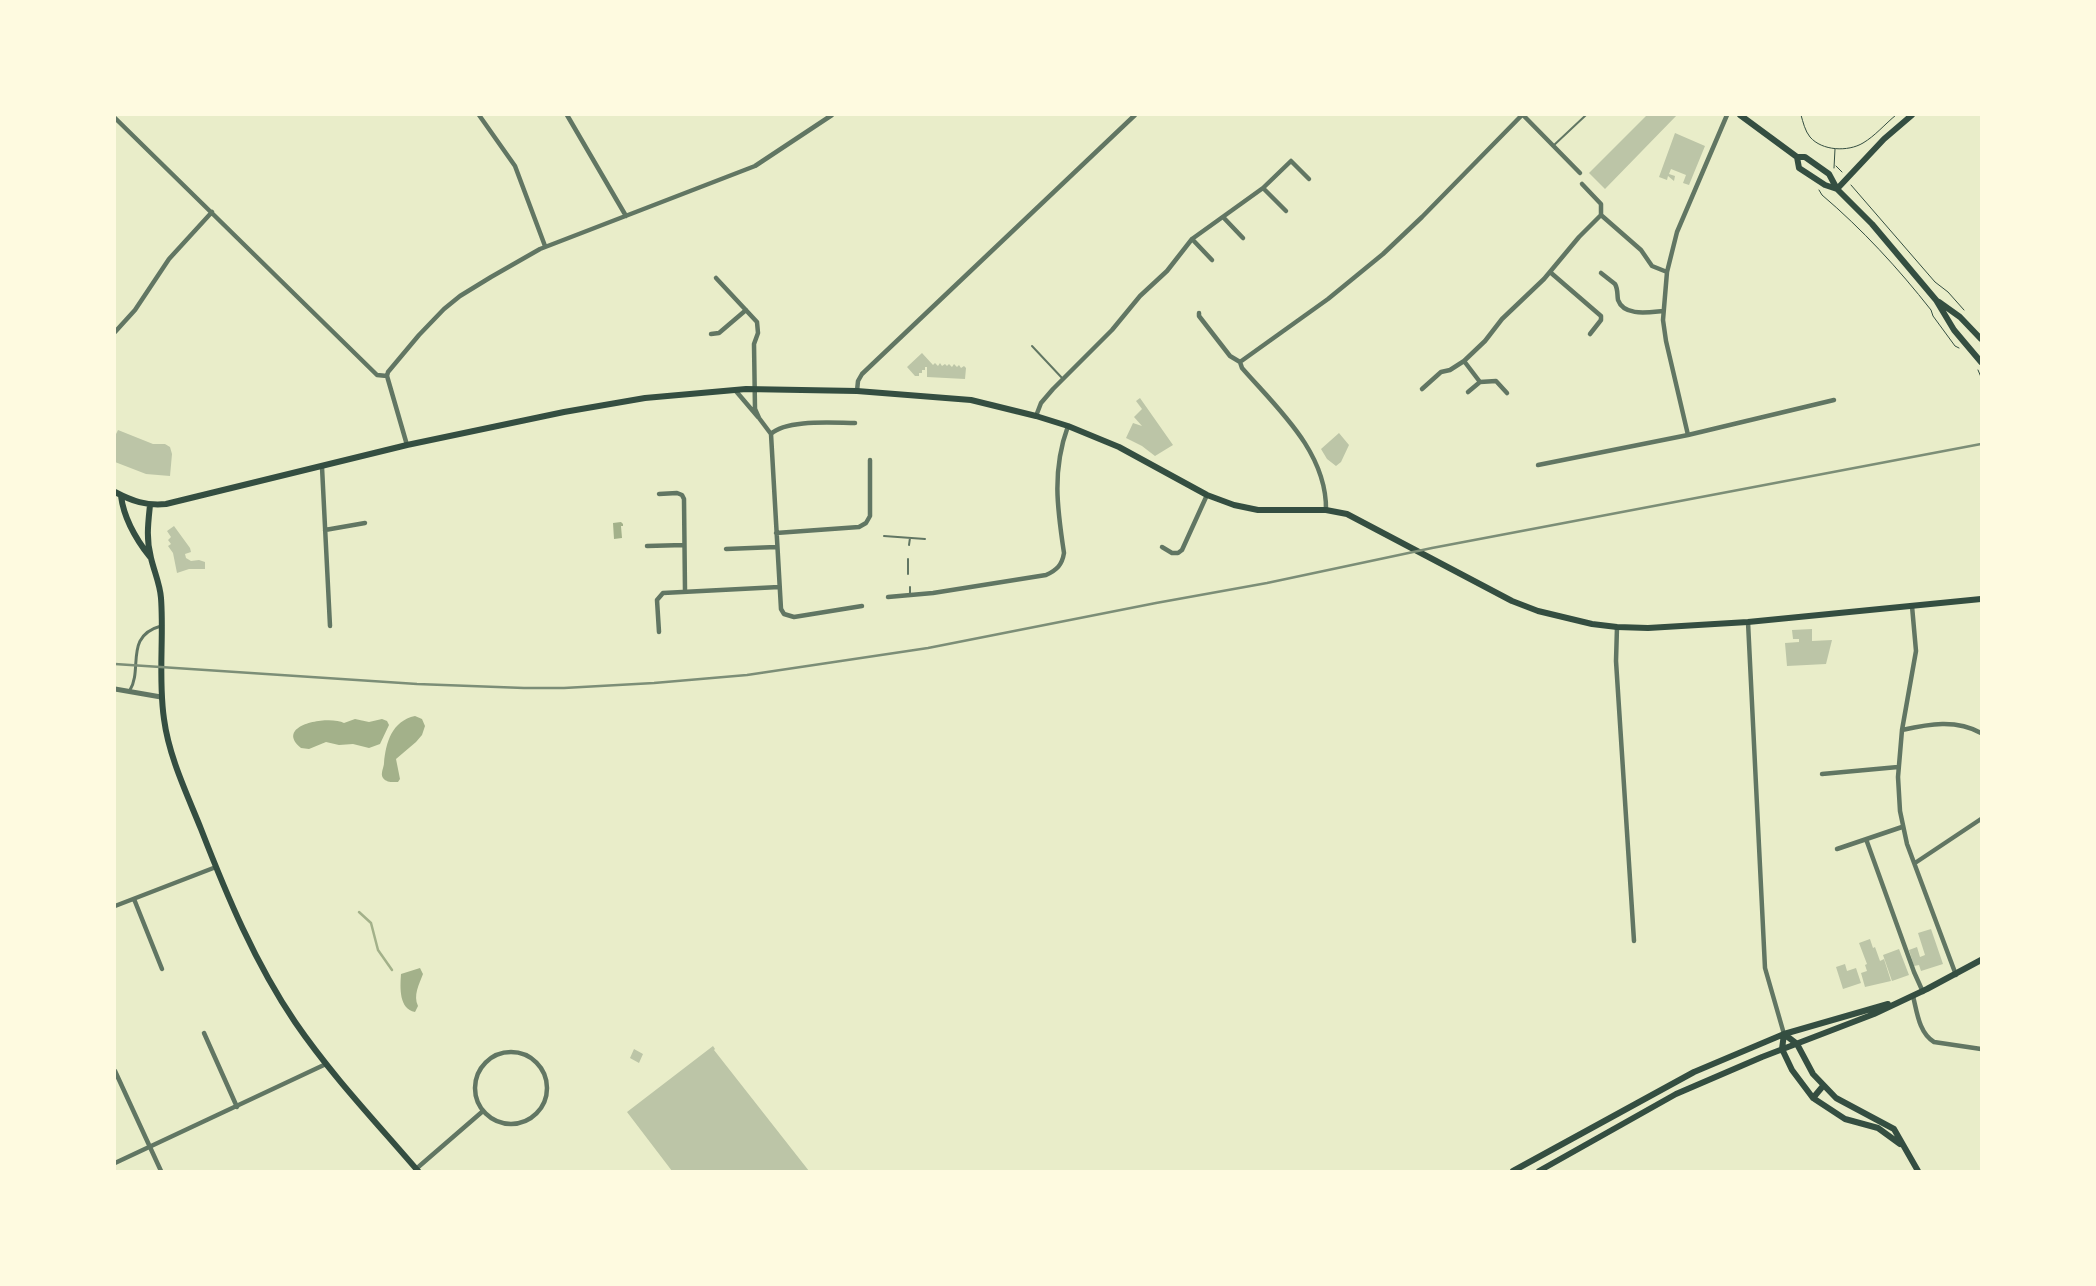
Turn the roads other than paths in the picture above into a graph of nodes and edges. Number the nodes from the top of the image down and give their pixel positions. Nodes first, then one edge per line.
1 (479, 115) edge
2 (568, 115) edge
3 (832, 115) edge
4 (1136, 115) edge
5 (1522, 115) edge
6 (1586, 115) edge
7 (1727, 115) edge
8 (1740, 115) edge
9 (1912, 115) edge
10 (115, 118) edge
11 (1553, 147) junction
12 (1797, 157) junction
13 (1580, 173) dead end
14 (1309, 179) dead end
15 (1582, 184) dead end
16 (1264, 188) junction
17 (1837, 189) junction
18 (1286, 211) dead end
19 (212, 212) junction
20 (1601, 215) junction
21 (626, 216) junction
22 (1223, 217) junction
23 (1243, 238) dead end
24 (1192, 239) junction
25 (545, 246) junction
26 (1212, 260) dead end
27 (1550, 272) junction
28 (1666, 272) junction
29 (1601, 273) dead end
30 (716, 278) dead end
31 (1936, 300) junction
32 (746, 310) junction
33 (1664, 311) junction
34 (1200, 313) dead end
35 (115, 332) edge
36 (712, 334) dead end
37 (1590, 334) dead end
38 (1981, 339) edge
39 (1032, 346) dead end
40 (1464, 361) junction
41 (1240, 362) junction
42 (1981, 362) edge
43 (387, 376) junction
44 (1063, 379) junction
45 (1480, 382) junction
46 (1422, 388) dead end
47 (735, 390) junction
48 (755, 390) junction
49 (857, 391) junction
50 (1468, 392) dead end
51 (1507, 393) dead end
52 (1834, 400) dead end
53 (1036, 416) junction
54 (759, 418) junction
55 (854, 423) dead end
56 (1068, 426) junction
57 (771, 434) junction
58 (1688, 435) junction
59 (407, 445) junction
60 (870, 460) dead end
61 (1538, 464) dead end
62 (322, 467) junction
63 (118, 494) edge
64 (659, 494) dead end
65 (1208, 495) junction
66 (150, 505) junction
67 (1326, 510) junction
68 (365, 523) dead end
69 (325, 530) junction
70 (776, 533) junction
71 (884, 536) dead end
72 (910, 538) junction
73 (925, 539) dead end
74 (684, 545) junction
75 (909, 545) dead end
76 (647, 546) dead end
77 (776, 547) junction
78 (1162, 547) dead end
79 (726, 549) dead end
80 (151, 558) junction
81 (908, 559) dead end
82 (908, 574) dead end
83 (779, 587) junction
84 (910, 587) dead end
85 (685, 590) junction
86 (910, 595) junction
87 (888, 597) dead end
88 (1981, 599) edge
89 (862, 606) dead end
90 (1912, 606) junction
91 (1748, 622) junction
92 (161, 626) junction
93 (330, 626) dead end
94 (1617, 627) junction
95 (658, 632) dead end
96 (115, 690) edge
97 (130, 690) junction
98 (161, 697) junction
99 (1902, 730) junction
100 (1981, 733) edge
101 (1898, 767) junction
102 (1822, 774) dead end
103 (1981, 819) edge
104 (1902, 827) junction
105 (1866, 840) junction
106 (1837, 849) dead end
107 (1915, 863) junction
108 (216, 867) junction
109 (134, 899) junction
110 (115, 906) edge
111 (1634, 941) dead end
112 (1981, 960) edge
113 (162, 969) dead end
114 (1956, 975) junction
115 (1923, 992) junction
116 (1913, 996) junction
117 (1906, 999) junction
118 (204, 1034) dead end
119 (1784, 1034) junction
120 (1797, 1044) junction
121 (1782, 1049) junction
122 (1981, 1049) edge
123 (326, 1064) junction
124 (115, 1071) edge
125 (1694, 1072) junction
126 (1699, 1084) junction
127 (1823, 1086) junction
128 (1813, 1098) junction
129 (237, 1107) junction
130 (483, 1111) junction
131 (1558, 1146) junction
132 (150, 1147) junction
133 (1906, 1150) junction
134 (1565, 1156) junction
135 (115, 1164) edge
136 (417, 1170) edge
137 (161, 1171) edge
138 (1514, 1171) edge
139 (1539, 1171) edge
140 (1918, 1171) edge

1 - 25 street
2 - 21 street
3 - 21 street
4 - 49 street
5 - 11 street
5 - 41 street
6 - 11 lane
7 - 28 street
8 - 12 main road
9 - 17 main road
10 - 19 street
11 - 13 street
12 - 17 main road
12 - 17 main road
14 - 16 street
15 - 20 street
16 - 18 street
16 - 22 street
17 - 31 main road
19 - 35 street
19 - 43 street
20 - 27 street
20 - 28 street
21 - 25 street
22 - 23 street
22 - 24 street
24 - 26 street
24 - 44 street
25 - 43 street
27 - 37 street
27 - 40 street
28 - 33 street
29 - 33 street
30 - 32 street
31 - 38 main road
31 - 42 main road
32 - 36 street
32 - 48 street
33 - 58 street
34 - 41 street
39 - 44 lane
40 - 45 street
40 - 46 street
41 - 67 street
43 - 59 street
44 - 53 street
45 - 50 street
45 - 51 street
47 - 48 main road
47 - 54 street
47 - 59 main road
48 - 49 main road
48 - 54 street
49 - 53 main road
52 - 58 street
53 - 56 main road
54 - 57 street
55 - 57 street
56 - 65 main road
56 - 86 street
57 - 70 street
58 - 61 street
59 - 62 main road
60 - 70 street
62 - 66 main road
62 - 69 street
63 - 66 main road
63 - 80 main road
64 - 74 street
65 - 67 main road
65 - 78 street
66 - 80 main road
67 - 94 main road
68 - 69 street
69 - 93 street
70 - 77 street
71 - 72 lane
72 - 73 lane
72 - 75 lane
74 - 76 street
74 - 85 street
77 - 79 street
77 - 83 street
80 - 92 main road
81 - 82 lane
83 - 85 street
83 - 89 street
84 - 86 lane
85 - 95 street
86 - 87 street
88 - 90 main road
90 - 91 main road
90 - 99 street
91 - 94 main road
91 - 119 street
92 - 97 street
92 - 98 main road
94 - 111 street
96 - 97 street
97 - 98 street
98 - 108 main road
99 - 100 street
99 - 101 street
101 - 102 street
101 - 104 street
103 - 107 street
104 - 105 street
104 - 107 street
105 - 106 street
105 - 115 street
107 - 114 street
108 - 109 street
108 - 123 main road
109 - 110 street
109 - 113 street
112 - 114 main road
114 - 115 main road
115 - 116 main road
116 - 117 main road
116 - 122 street
117 - 119 main road
117 - 120 main road
118 - 129 street
119 - 120 main road
119 - 121 main road
119 - 125 main road
120 - 121 main road
120 - 127 main road
121 - 126 main road
121 - 128 main road
123 - 129 street
123 - 136 main road
124 - 132 street
125 - 126 main road
125 - 131 main road
126 - 134 main road
127 - 128 main road
127 - 133 main road
128 - 133 main road
129 - 132 street
130 - 130 street
130 - 136 street
131 - 134 main road
131 - 138 main road
132 - 135 street
132 - 137 street
133 - 140 main road
134 - 139 main road

